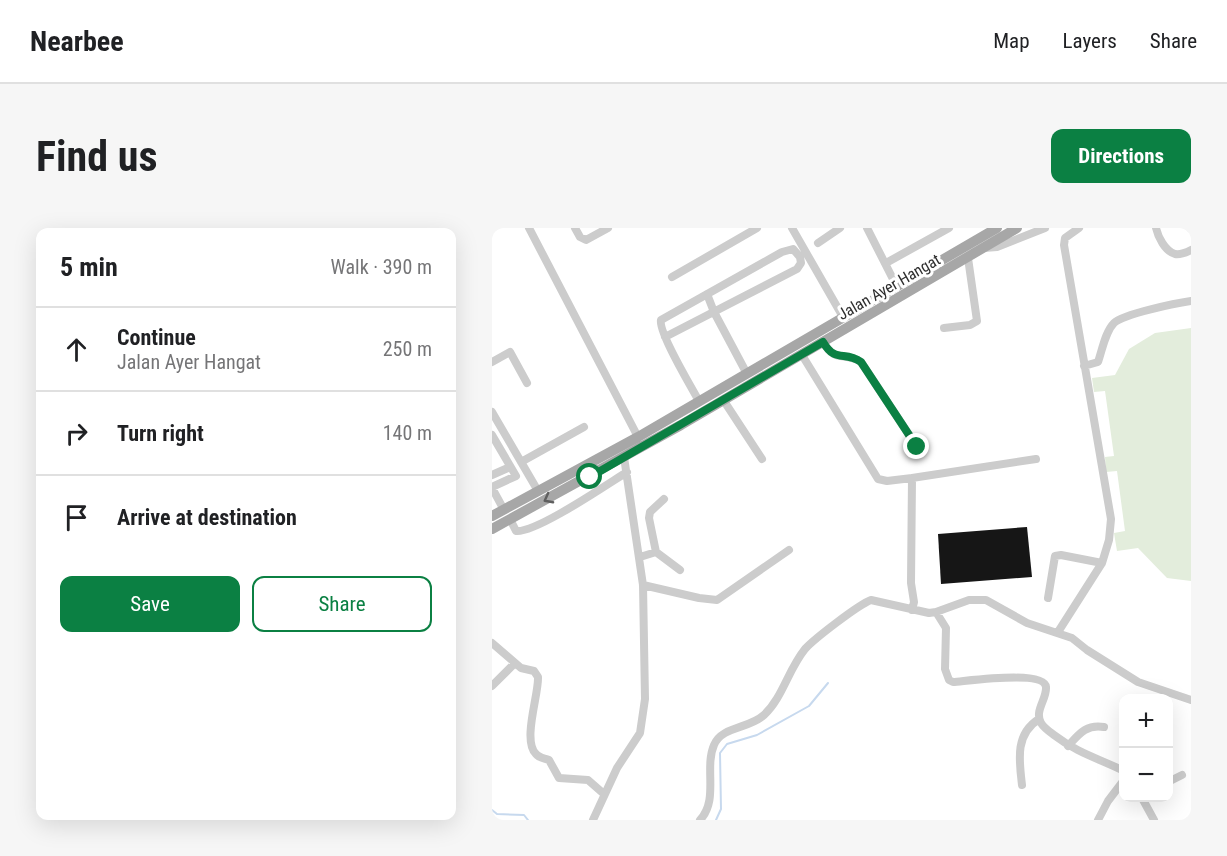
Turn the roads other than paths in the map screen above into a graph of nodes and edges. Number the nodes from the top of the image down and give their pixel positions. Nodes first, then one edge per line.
1 (529, 228) edge
2 (575, 228) edge
3 (608, 228) edge
4 (758, 228) edge
5 (792, 228) edge
6 (840, 228) edge
7 (867, 228) edge
8 (949, 228) edge
9 (988, 228) edge
10 (997, 228) edge
11 (1017, 228) edge
12 (1045, 228) edge
13 (1079, 228) edge
14 (1156, 228) edge
15 (818, 243) dead end
16 (980, 244) junction
17 (1191, 250) edge
18 (968, 258) junction
19 (886, 263) junction
20 (672, 277) dead end
21 (896, 285) junction
22 (707, 294) junction
23 (1191, 302) edge
24 (714, 312) junction
25 (843, 316) junction
26 (944, 328) dead end
27 (665, 338) junction
28 (823, 342) junction
29 (802, 355) junction
30 (492, 362) edge
31 (1084, 366) junction
32 (747, 374) junction
33 (527, 383) dead end
34 (699, 401) junction
35 (724, 401) junction
36 (492, 412) edge
37 (584, 427) dead end
38 (492, 435) edge
39 (638, 437) junction
40 (917, 447) dead end
41 (624, 457) junction
42 (762, 459) dead end
43 (1036, 459) dead end
44 (521, 462) junction
45 (510, 466) junction
46 (627, 472) junction
47 (492, 475) edge
48 (590, 477) junction
49 (912, 478) junction
50 (492, 487) edge
51 (598, 489) junction
52 (538, 491) junction
53 (664, 499) dead end
54 (507, 514) junction
55 (492, 516) edge
56 (492, 529) edge
57 (789, 550) dead end
58 (656, 552) junction
59 (640, 557) junction
60 (1102, 563) junction
61 (680, 570) dead end
62 (643, 585) junction
63 (1048, 598) dead end
64 (912, 610) junction
65 (936, 612) junction
66 (1058, 632) junction
67 (492, 643) edge
68 (515, 663) junction
69 (492, 686) edge
70 (1191, 700) edge
71 (1039, 719) junction
72 (1104, 728) dead end
73 (1068, 746) junction
74 (1119, 768) edge
75 (1182, 775) dead end
76 (1173, 780) edge
77 (1022, 785) dead end
78 (1119, 787) edge
79 (604, 794) junction
80 (1146, 802) edge
81 (593, 820) edge
82 (700, 820) edge
83 (1098, 820) edge
84 (1154, 820) edge

1 - 39 street
2 - 3 street
4 - 20 street
5 - 25 street
6 - 15 street
7 - 19 street
8 - 19 street
9 - 16 street
10 - 16 main road, Jalan Ayer Hangat
11 - 16 main road, Jalan Ayer Hangat
12 - 16 street
13 - 31 street
14 - 17 street
16 - 18 main road, Jalan Ayer Hangat
16 - 21 main road, Jalan Ayer Hangat
18 - 26 street
18 - 28 main road, Jalan Ayer Hangat
19 - 21 street
21 - 25 main road, Jalan Ayer Hangat
22 - 24 street
22 - 24 street
22 - 27 street
23 - 31 street
24 - 27 street
24 - 32 street
25 - 32 main road, Jalan Ayer Hangat
27 - 34 street
28 - 29 main road, Jalan Ayer Hangat
28 - 40 street
29 - 35 main road, Jalan Ayer Hangat
29 - 49 street
30 - 33 street
31 - 60 street
32 - 34 main road, Jalan Ayer Hangat
34 - 39 main road, Jalan Ayer Hangat
35 - 41 main road, Jalan Ayer Hangat
35 - 42 street
36 - 44 street
37 - 44 street
38 - 45 street
39 - 52 main road, Jalan Ayer Hangat
41 - 46 street
41 - 48 main road, Jalan Ayer Hangat
43 - 49 street
44 - 52 street
45 - 47 street
45 - 50 street
46 - 51 street
46 - 59 street
48 - 51 street
48 -> 54 main road, Jalan Ayer Hangat
49 - 64 street
50 - 54 street
51 - 54 street
52 - 54 main road, Jalan Ayer Hangat
53 - 58 street
54 - 55 main road, Jalan Ayer Hangat
54 - 56 main road, Jalan Ayer Hangat
57 - 62 street
58 - 59 street
58 - 61 street
59 - 62 street
60 - 63 street
60 - 66 street
62 - 79 street
64 - 65 street
64 - 82 street
65 - 66 street
65 - 71 street
66 - 70 street
67 - 68 street
68 - 69 street
68 - 79 street
71 - 73 street
71 - 77 street
72 - 73 street
73 - 74 street
75 - 76 street
78 - 83 street
79 - 81 street
80 - 84 street

